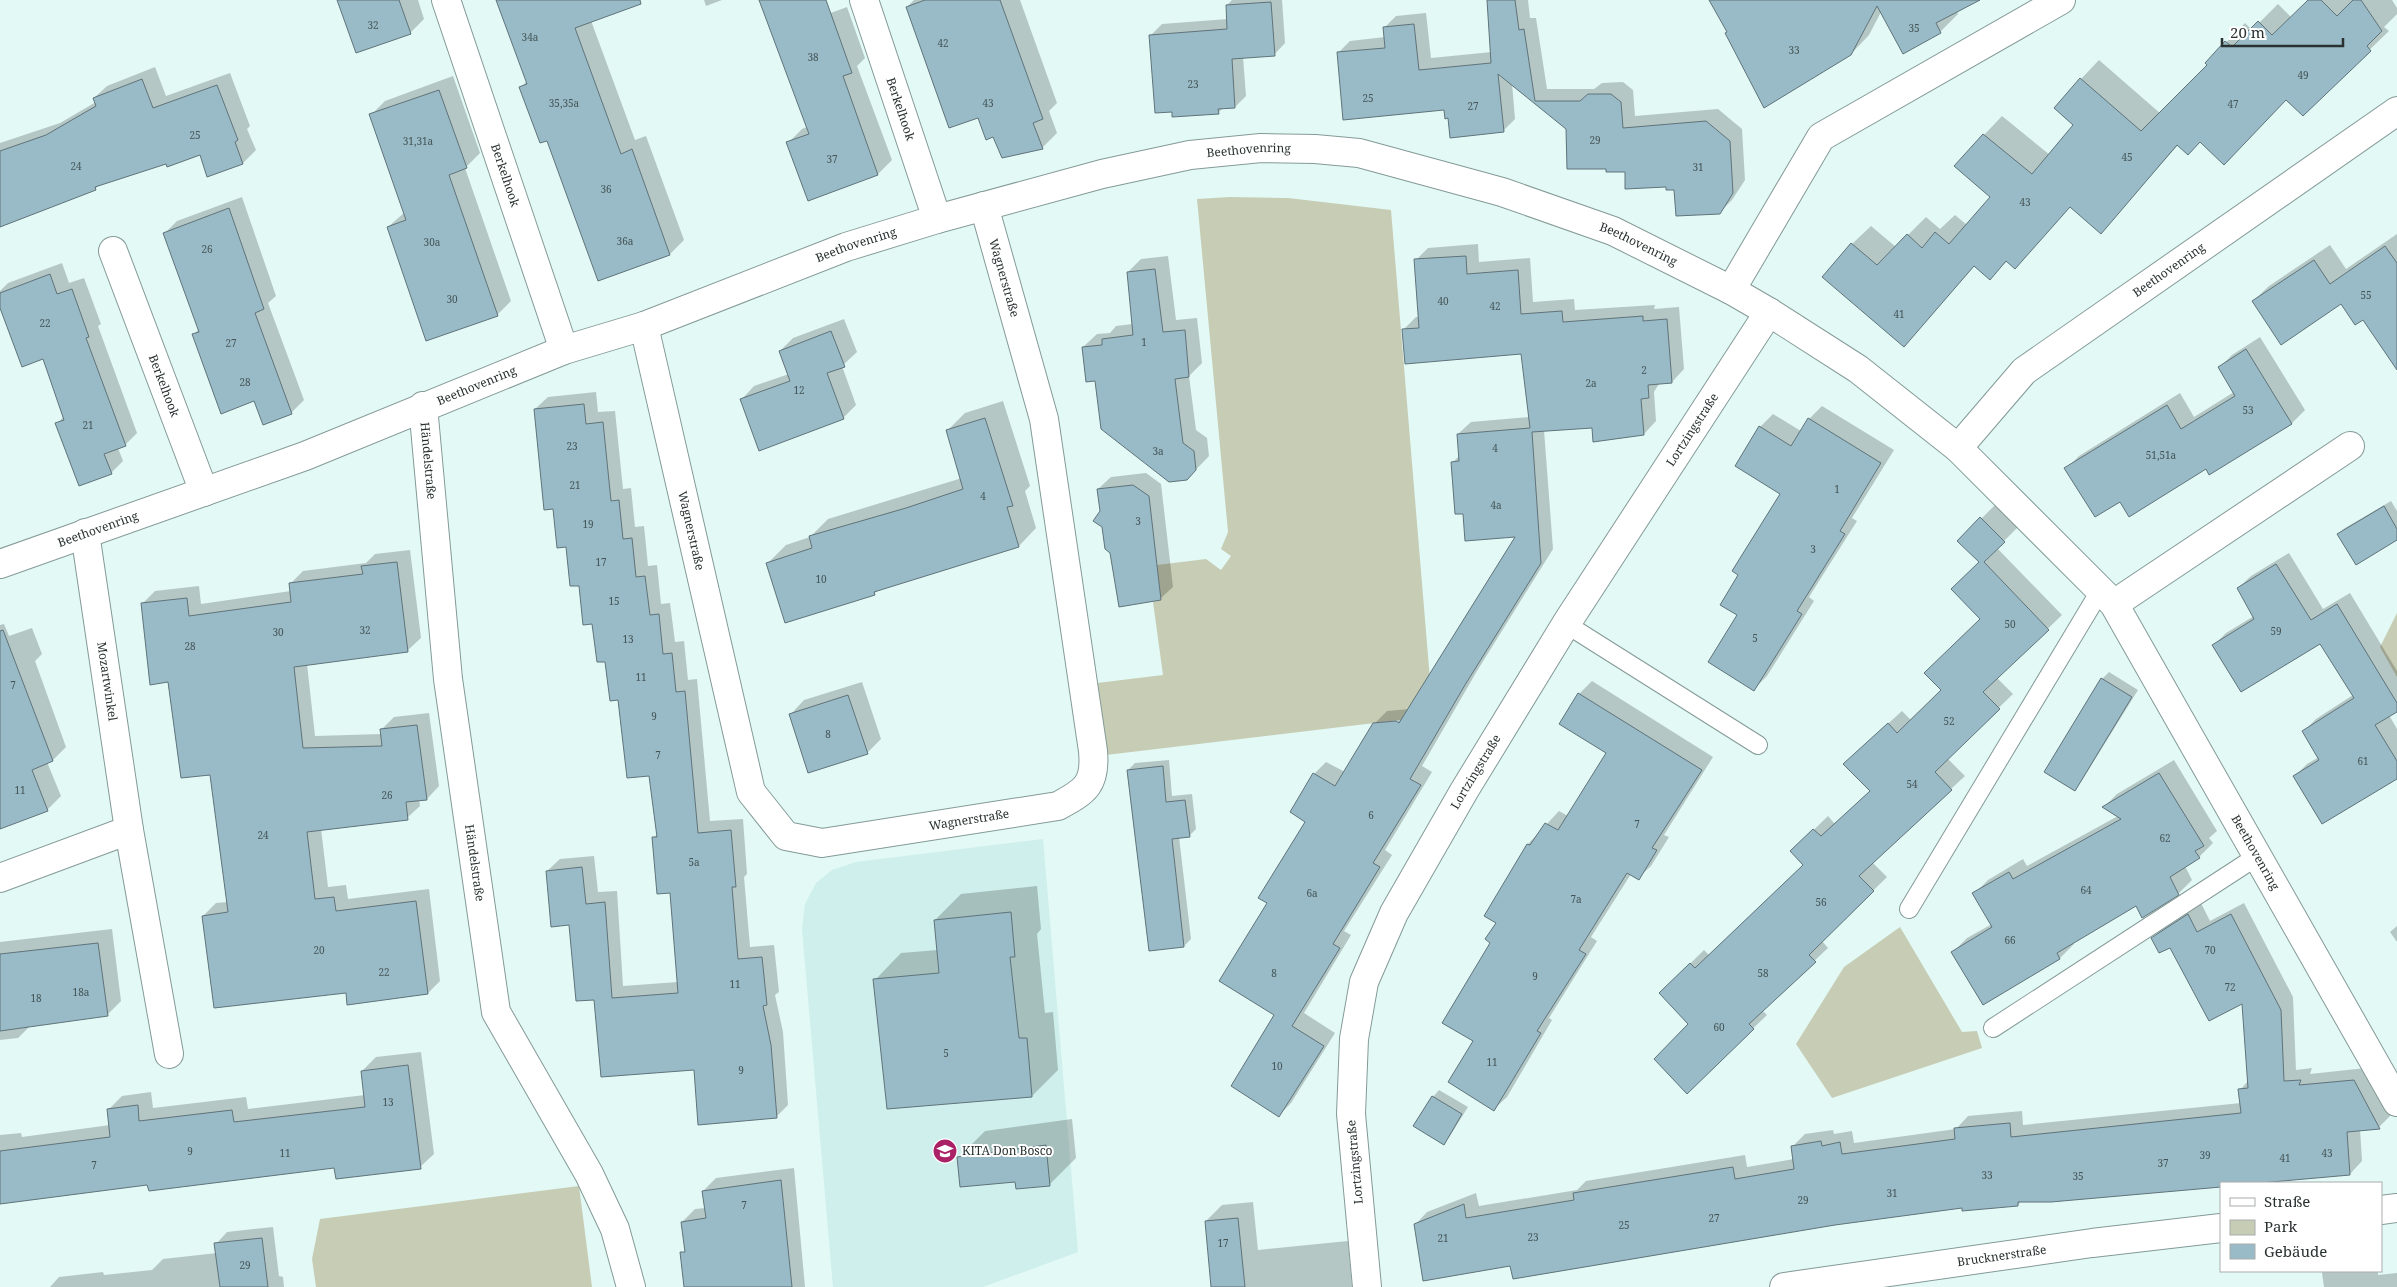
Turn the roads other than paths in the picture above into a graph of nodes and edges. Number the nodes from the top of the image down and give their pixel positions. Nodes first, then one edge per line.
1 (446, 0) edge
2 (864, 0) edge
3 (2061, 0) edge
4 (2397, 112) edge
5 (984, 206) junction
6 (937, 219) junction
7 (113, 250) dead end
8 (1731, 290) junction
9 (1769, 312) junction
10 (644, 326) junction
11 (564, 350) junction
12 (422, 406) junction
13 (2350, 446) dead end
14 (1958, 448) junction
15 (204, 492) junction
16 (85, 533) junction
17 (0, 564) edge
18 (2107, 598) junction
19 (1566, 624) junction
20 (1758, 745) dead end
21 (129, 830) junction
22 (2256, 857) junction
23 (0, 878) edge
24 (1909, 909) dead end
25 (1993, 1028) dead end
26 (169, 1054) dead end
27 (2397, 1102) edge
28 (2397, 1208) edge
29 (2382, 1210) edge
30 (2220, 1228) edge
31 (1795, 1286) edge
32 (631, 1287) edge
33 (1367, 1287) edge

1 - 11 street, Berkelhook
2 - 6 street, Berkelhook
3 - 8 street
4 - 14 street, Beethovenring
5 - 6 street, Beethovenring
5 - 8 street, Beethovenring
5 - 10 street, Wagnerstraße
6 - 10 street, Beethovenring
7 - 15 street, Berkelhook
8 - 9 street, Beethovenring
9 - 14 street, Beethovenring
9 - 19 street, Lortzingstraße
10 - 11 street, Beethovenring
11 - 12 street, Beethovenring
12 - 15 street, Beethovenring
12 - 32 street, Händelstraße
13 - 18 street
14 - 18 street, Beethovenring
15 - 16 street, Beethovenring
16 - 17 street, Beethovenring
16 - 21 street, Mozartwinkel
18 - 22 street, Beethovenring
18 - 24 lane
19 - 20 lane
19 - 33 street, Lortzingstraße
21 - 23 street
21 - 26 street, Mozartwinkel
22 - 25 lane
22 - 27 street, Beethovenring
28 - 29 street
30 - 31 street, Brucknerstraße

